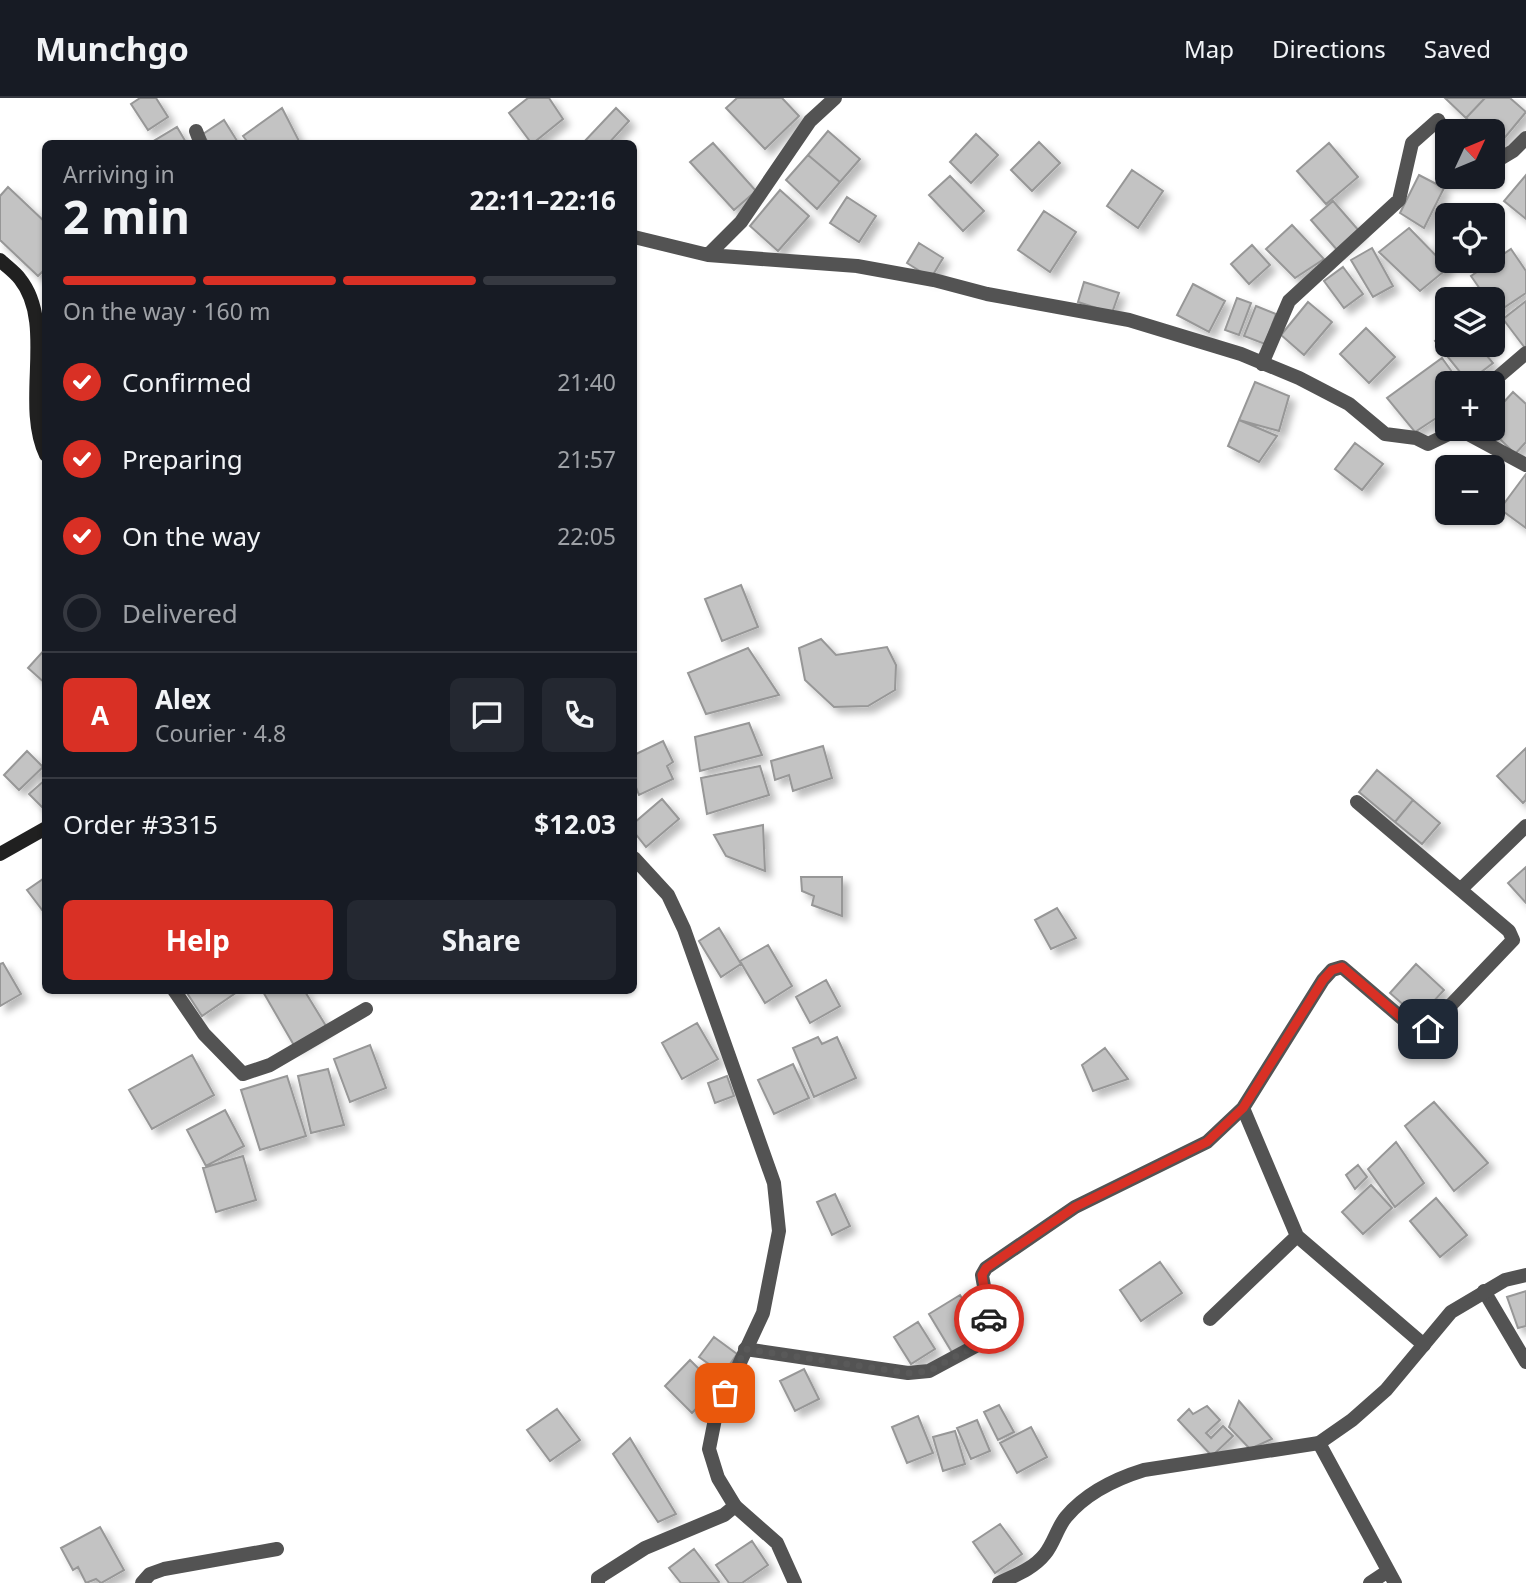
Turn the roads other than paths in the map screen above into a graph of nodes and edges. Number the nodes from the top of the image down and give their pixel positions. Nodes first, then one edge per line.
1 (835, 98) edge
2 (1435, 123) edge
3 (1526, 138) edge
4 (1505, 156) edge
5 (637, 238) edge
6 (708, 255) junction
7 (0, 260) edge
8 (1526, 353) edge
9 (1262, 364) junction
10 (1505, 371) edge
11 (1435, 441) edge
12 (1481, 441) edge
13 (42, 448) edge
14 (1526, 465) edge
15 (1357, 802) dead end
16 (1526, 826) edge
17 (42, 830) edge
18 (0, 854) edge
19 (637, 861) edge
20 (1461, 889) junction
21 (177, 994) edge
22 (366, 1009) dead end
23 (1243, 1108) junction
24 (1297, 1236) junction
25 (1526, 1275) edge
26 (1484, 1291) junction
27 (1210, 1319) dead end
28 (1424, 1345) junction
29 (745, 1349) junction
30 (1526, 1362) edge
31 (1319, 1443) junction
32 (735, 1506) junction
33 (277, 1549) dead end
34 (1392, 1577) edge
35 (142, 1583) edge
36 (598, 1583) edge
37 (794, 1583) edge
38 (999, 1583) edge
39 (1370, 1583) edge

1 - 6 street
2 - 9 street
3 - 4 street
5 - 6 street
6 - 9 street
7 - 13 main road
8 - 10 street
9 - 11 street
12 - 14 street
15 - 20 street
16 - 20 street
17 - 18 main road
19 - 29 street
20 - 23 street
21 - 22 street
23 - 24 street
23 - 29 street
24 - 27 street
24 - 28 street
25 - 26 street
26 - 28 street
26 - 30 street
28 - 31 street
29 - 32 street
31 - 34 street
31 - 38 street
32 - 36 street
32 - 37 street
33 - 35 street
34 - 39 street

